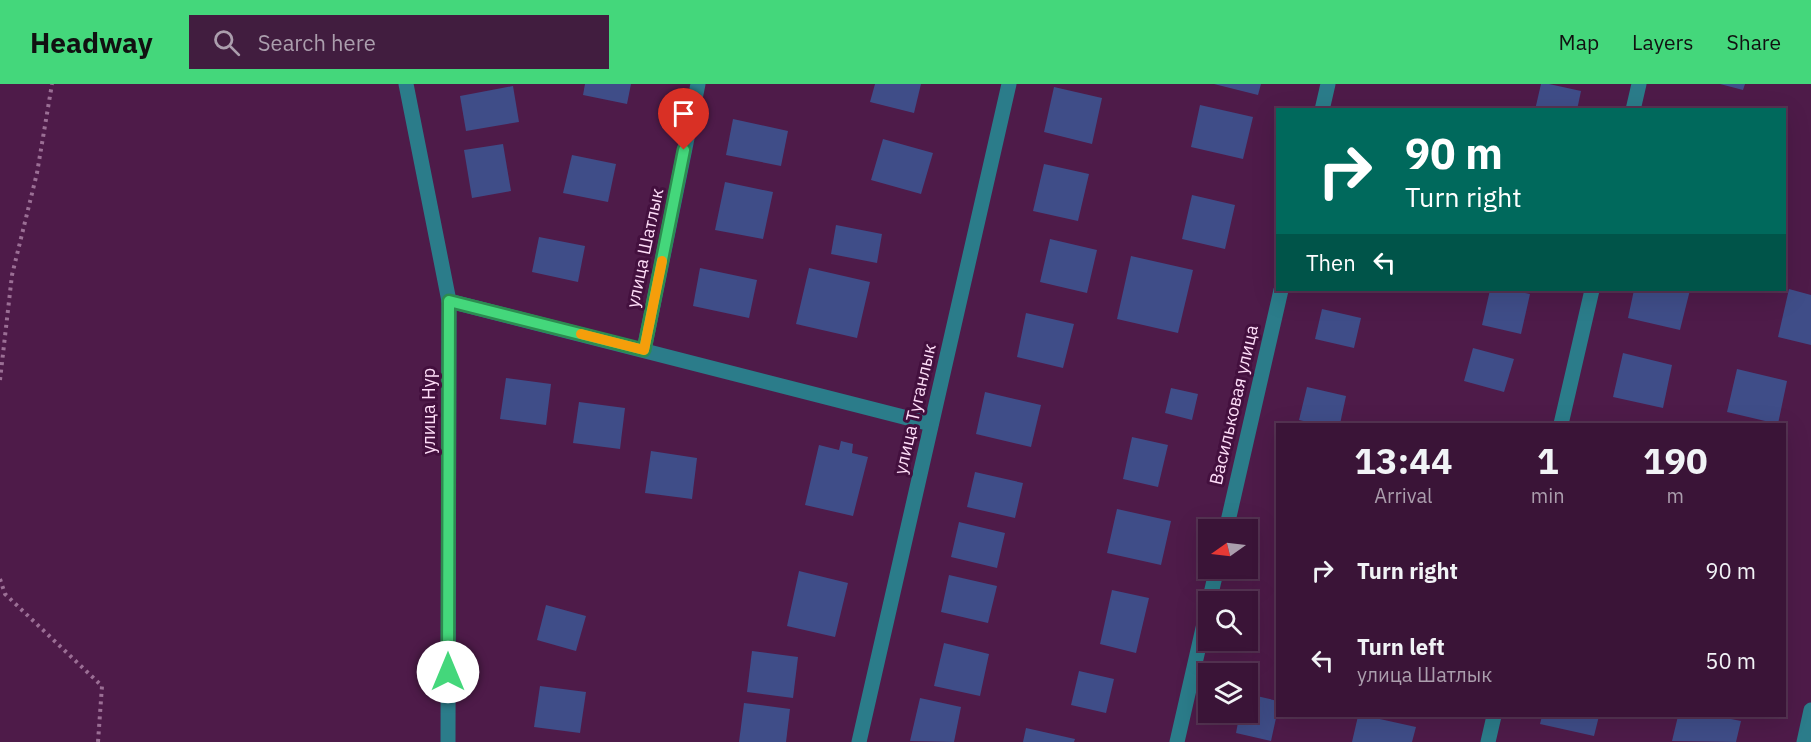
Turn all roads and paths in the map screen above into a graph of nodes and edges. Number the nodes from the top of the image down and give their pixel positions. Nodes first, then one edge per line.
1 (52, 84) edge
2 (406, 84) edge
3 (698, 84) edge
4 (1009, 84) edge
5 (1328, 84) edge
6 (1639, 84) edge
7 (1322, 108) edge
8 (1633, 108) edge
9 (1281, 291) edge
10 (1592, 291) edge
11 (449, 301) junction
12 (644, 350) junction
13 (0, 380) edge
14 (1561, 423) edge
15 (931, 424) junction
16 (1229, 519) edge
17 (0, 579) edge
18 (1198, 650) edge
19 (1811, 710) edge
20 (1494, 717) edge
21 (98, 742) edge
22 (448, 742) edge
23 (859, 742) edge
24 (1177, 742) edge
25 (1488, 742) edge
26 (1803, 742) edge

1 - 13 path
2 - 11 street, улица Нур
3 - 12 street, улица Шатлык
4 - 15 street, улица Туганлык
5 - 7 street
6 - 8 street
9 - 16 street, Васильковая улица
10 - 14 street
11 - 12 street
11 - 22 street, улица Нур
12 - 15 street
15 - 23 street, улица Туганлык
17 - 21 path
18 - 24 street
19 - 26 street
20 - 25 street

